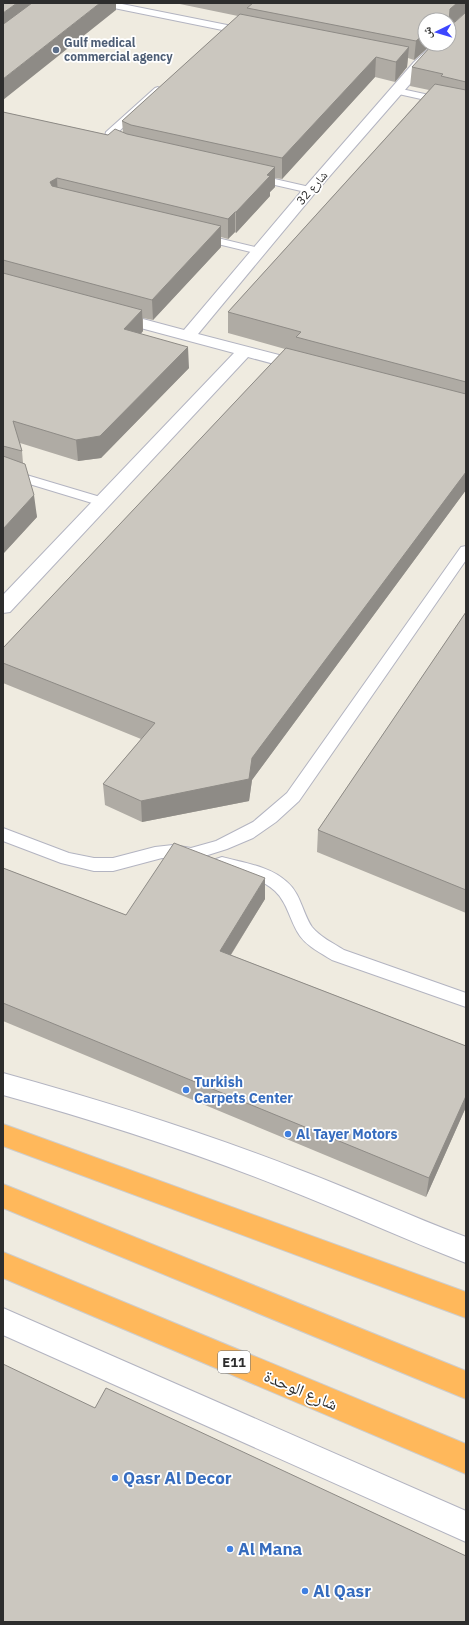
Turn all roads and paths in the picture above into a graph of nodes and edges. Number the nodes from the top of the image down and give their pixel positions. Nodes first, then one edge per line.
1 (104, 3) edge
2 (227, 28) junction
3 (258, 34) edge
4 (216, 38) edge
5 (431, 52) edge
6 (164, 84) edge
7 (397, 91) junction
8 (466, 106) edge
9 (136, 150) edge
10 (242, 175) edge
11 (310, 190) junction
12 (190, 234) edge
13 (259, 251) junction
14 (95, 311) edge
15 (187, 336) junction
16 (245, 351) junction
17 (321, 371) edge
18 (3, 472) edge
19 (102, 502) junction
20 (466, 550) edge
21 (3, 607) edge
22 (3, 834) edge
23 (192, 854) junction
24 (466, 1000) edge
25 (3, 1084) edge
26 (3, 1135) edge
27 (3, 1196) edge
28 (465, 1250) edge
29 (3, 1265) edge
30 (466, 1305) edge
31 (3, 1321) edge
32 (466, 1385) edge
33 (466, 1459) edge
34 (466, 1527) edge

1 - 2 lane
2 - 3 lane
2 - 4 lane
5 - 7 street, شارع 32
6 - 9 lane
7 - 8 lane
7 - 11 street, شارع 32
10 - 11 lane
11 - 13 street, شارع 32
12 - 13 lane
13 - 15 street, شارع 32
14 - 15 street
15 - 16 street
16 - 17 street
16 - 19 street
18 - 19 lane
19 - 21 street
20 - 23 lane
22 - 23 lane
23 - 24 lane
25 - 28 street
26 - 30 highway
27 - 32 highway
29 - 33 highway, شارع الوحدة / E11
31 - 34 street

